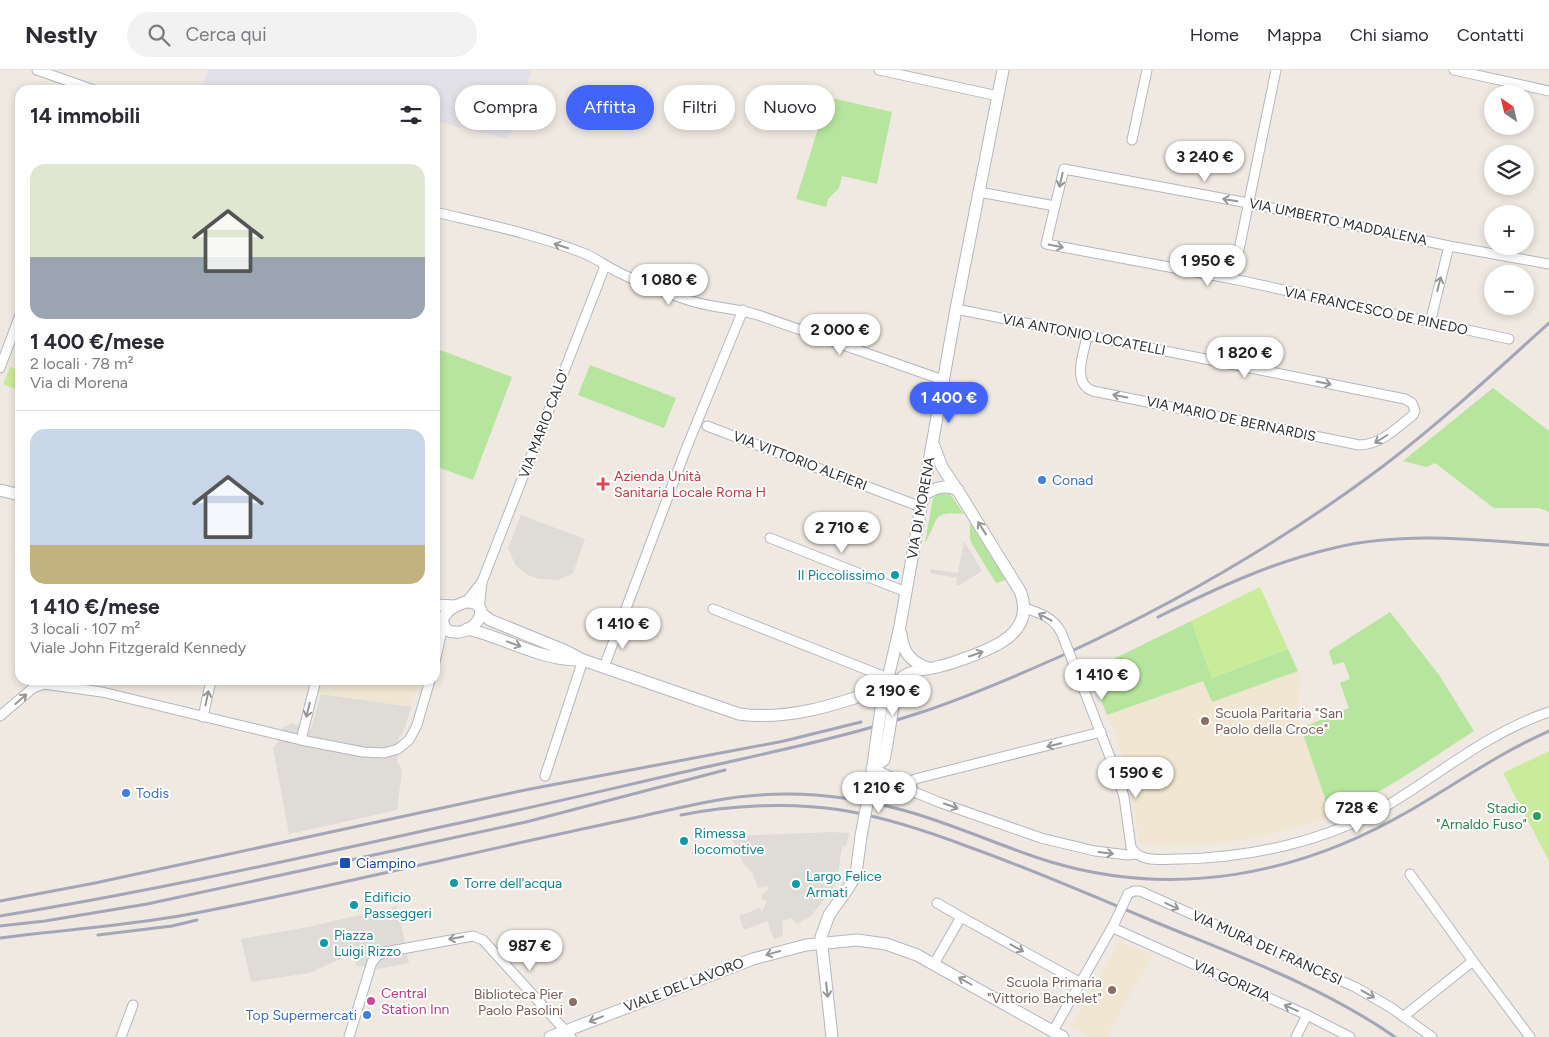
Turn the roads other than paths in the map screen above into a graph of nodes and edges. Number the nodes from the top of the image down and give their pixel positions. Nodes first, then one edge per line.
1 (38, 70) edge
2 (879, 70) edge
3 (1003, 70) edge
4 (1147, 70) edge
5 (1276, 70) edge
6 (1454, 70) edge
7 (57, 73) edge
8 (83, 85) edge
9 (1549, 90) edge
10 (998, 96) junction
11 (1132, 140) dead end
12 (979, 192) junction
13 (1248, 203) junction
14 (1055, 206) junction
15 (440, 213) edge
16 (1448, 246) junction
17 (1549, 264) edge
18 (605, 266) junction
19 (1233, 279) junction
20 (956, 309) junction
21 (743, 310) junction
22 (1430, 322) junction
23 (15, 328) edge
24 (1087, 336) junction
25 (1509, 340) dead end
26 (0, 368) edge
27 (943, 380) junction
28 (1415, 407) joint
29 (707, 426) dead end
30 (933, 442) junction
31 (0, 490) edge
32 (958, 490) junction
33 (15, 494) edge
34 (923, 495) junction
35 (921, 507) junction
36 (770, 538) dead end
37 (482, 582) junction
38 (906, 592) junction
39 (460, 604) junction
40 (440, 605) edge
41 (1024, 608) junction
42 (713, 609) dead end
43 (480, 611) junction
44 (440, 621) edge
45 (900, 626) junction
46 (462, 631) junction
47 (440, 648) edge
48 (583, 660) junction
49 (604, 667) junction
50 (929, 668) junction
51 (886, 683) junction
52 (38, 685) edge
53 (91, 685) edge
54 (210, 685) edge
55 (315, 685) edge
56 (428, 685) edge
57 (1549, 712) edge
58 (0, 716) edge
59 (203, 717) junction
60 (1101, 732) junction
61 (301, 740) junction
62 (881, 743) junction
63 (872, 768) junction
64 (545, 776) dead end
65 (909, 785) junction
66 (1135, 854) junction
67 (1410, 874) dead end
68 (937, 903) dead end
69 (961, 917) junction
70 (1114, 925) junction
71 (821, 943) junction
72 (1473, 961) junction
73 (934, 964) junction
74 (1081, 983) junction
75 (133, 1005) dead end
76 (1307, 1016) junction
77 (1404, 1016) junction
78 (569, 1034) edge
79 (1055, 1035) edge
80 (121, 1037) edge
81 (349, 1037) edge
82 (550, 1037) edge
83 (832, 1037) edge
84 (1296, 1037) edge
85 (1350, 1037) edge
86 (1432, 1037) edge
87 (1530, 1037) edge

1 - 7 street
2 - 10 street
3 - 10 street, VIA DI MORENA
4 - 11 street
5 - 13 street
6 - 9 street
7 - 8 street
10 - 12 street, VIA DI MORENA
12 - 14 street
12 - 20 street, VIA DI MORENA
13 -> 14 street, VIA UMBERTO MADDALENA
13 - 16 street, VIA UMBERTO MADDALENA
13 - 19 street
14 -> 19 street, VIA FRANCESCO DE PINEDO
18 -> 15 street
16 - 17 street, VIA UMBERTO MADDALENA
22 -> 16 street
18 - 21 street
18 - 37 street, VIA MARIO CALO'
19 - 22 street, VIA FRANCESCO DE PINEDO
20 - 24 street, VIA ANTONIO LOCATELLI
20 - 27 street, VIA DI MORENA
21 - 27 street
21 - 49 street
22 - 25 street, VIA FRANCESCO DE PINEDO
23 - 26 street
24 -> 28 street, VIA ANTONIO LOCATELLI
28 -> 24 street, VIA MARIO DE BERNARDIS
27 - 30 street, VIA DI MORENA
29 - 35 street, VIA VITTORIO ALFIERI
30 - 32 street
30 - 34 street, VIA DI MORENA
31 - 33 street
32 - 34 street
41 -> 32 street
34 - 35 street, VIA DI MORENA
35 - 38 street, VIA DI MORENA
36 - 38 street
37 - 39 street, VIA MARIO CALO'
37 - 43 street, VIA MARIO CALO'
38 - 45 street, VIA DI MORENA
39 - 40 street
39 - 43 street
39 - 44 street
50 -> 41 street
60 -> 41 street, bridge
42 - 51 street
43 - 46 street
43 - 48 street
44 - 46 street
45 - 50 street
45 - 51 street, VIA DI MORENA
46 - 47 street
46 -> 48 street
48 - 49 street
48 - 64 street
49 - 51 street
50 - 62 street, VIA DI MORENA, bridge
51 - 62 street, VIA DI MORENA, bridge
58 -> 52 street
53 - 59 street
59 -> 54 street
55 -> 61 street
56 - 61 street
57 - 66 street
59 - 61 street
60 -> 65 street
60 - 66 street
62 - 63 street, VIA DI MORENA
63 - 65 street
63 - 71 street, VIA DI MORENA, bridge
65 -> 66 street
67 - 72 street
68 - 69 street
69 - 73 street
69 -> 74 street
70 - 74 street, VIA MURA DEI FRANCESI
76 -> 70 street, VIA GORIZIA
70 -> 77 street, VIA MURA DEI FRANCESI, bridge
71 - 73 street, VIALE DEL LAVORO
71 -> 78 street, VIALE DEL LAVORO
71 -> 83 street
72 - 77 street
72 - 87 street
79 -> 73 street, VIALE DEL LAVORO
74 - 79 street, VIA MURA DEI FRANCESI
75 - 80 street
76 - 84 street
76 - 85 street, VIA GORIZIA
77 - 86 street, VIA MURA DEI FRANCESI
78 -> 81 street
78 - 82 street, VIALE DEL LAVORO

